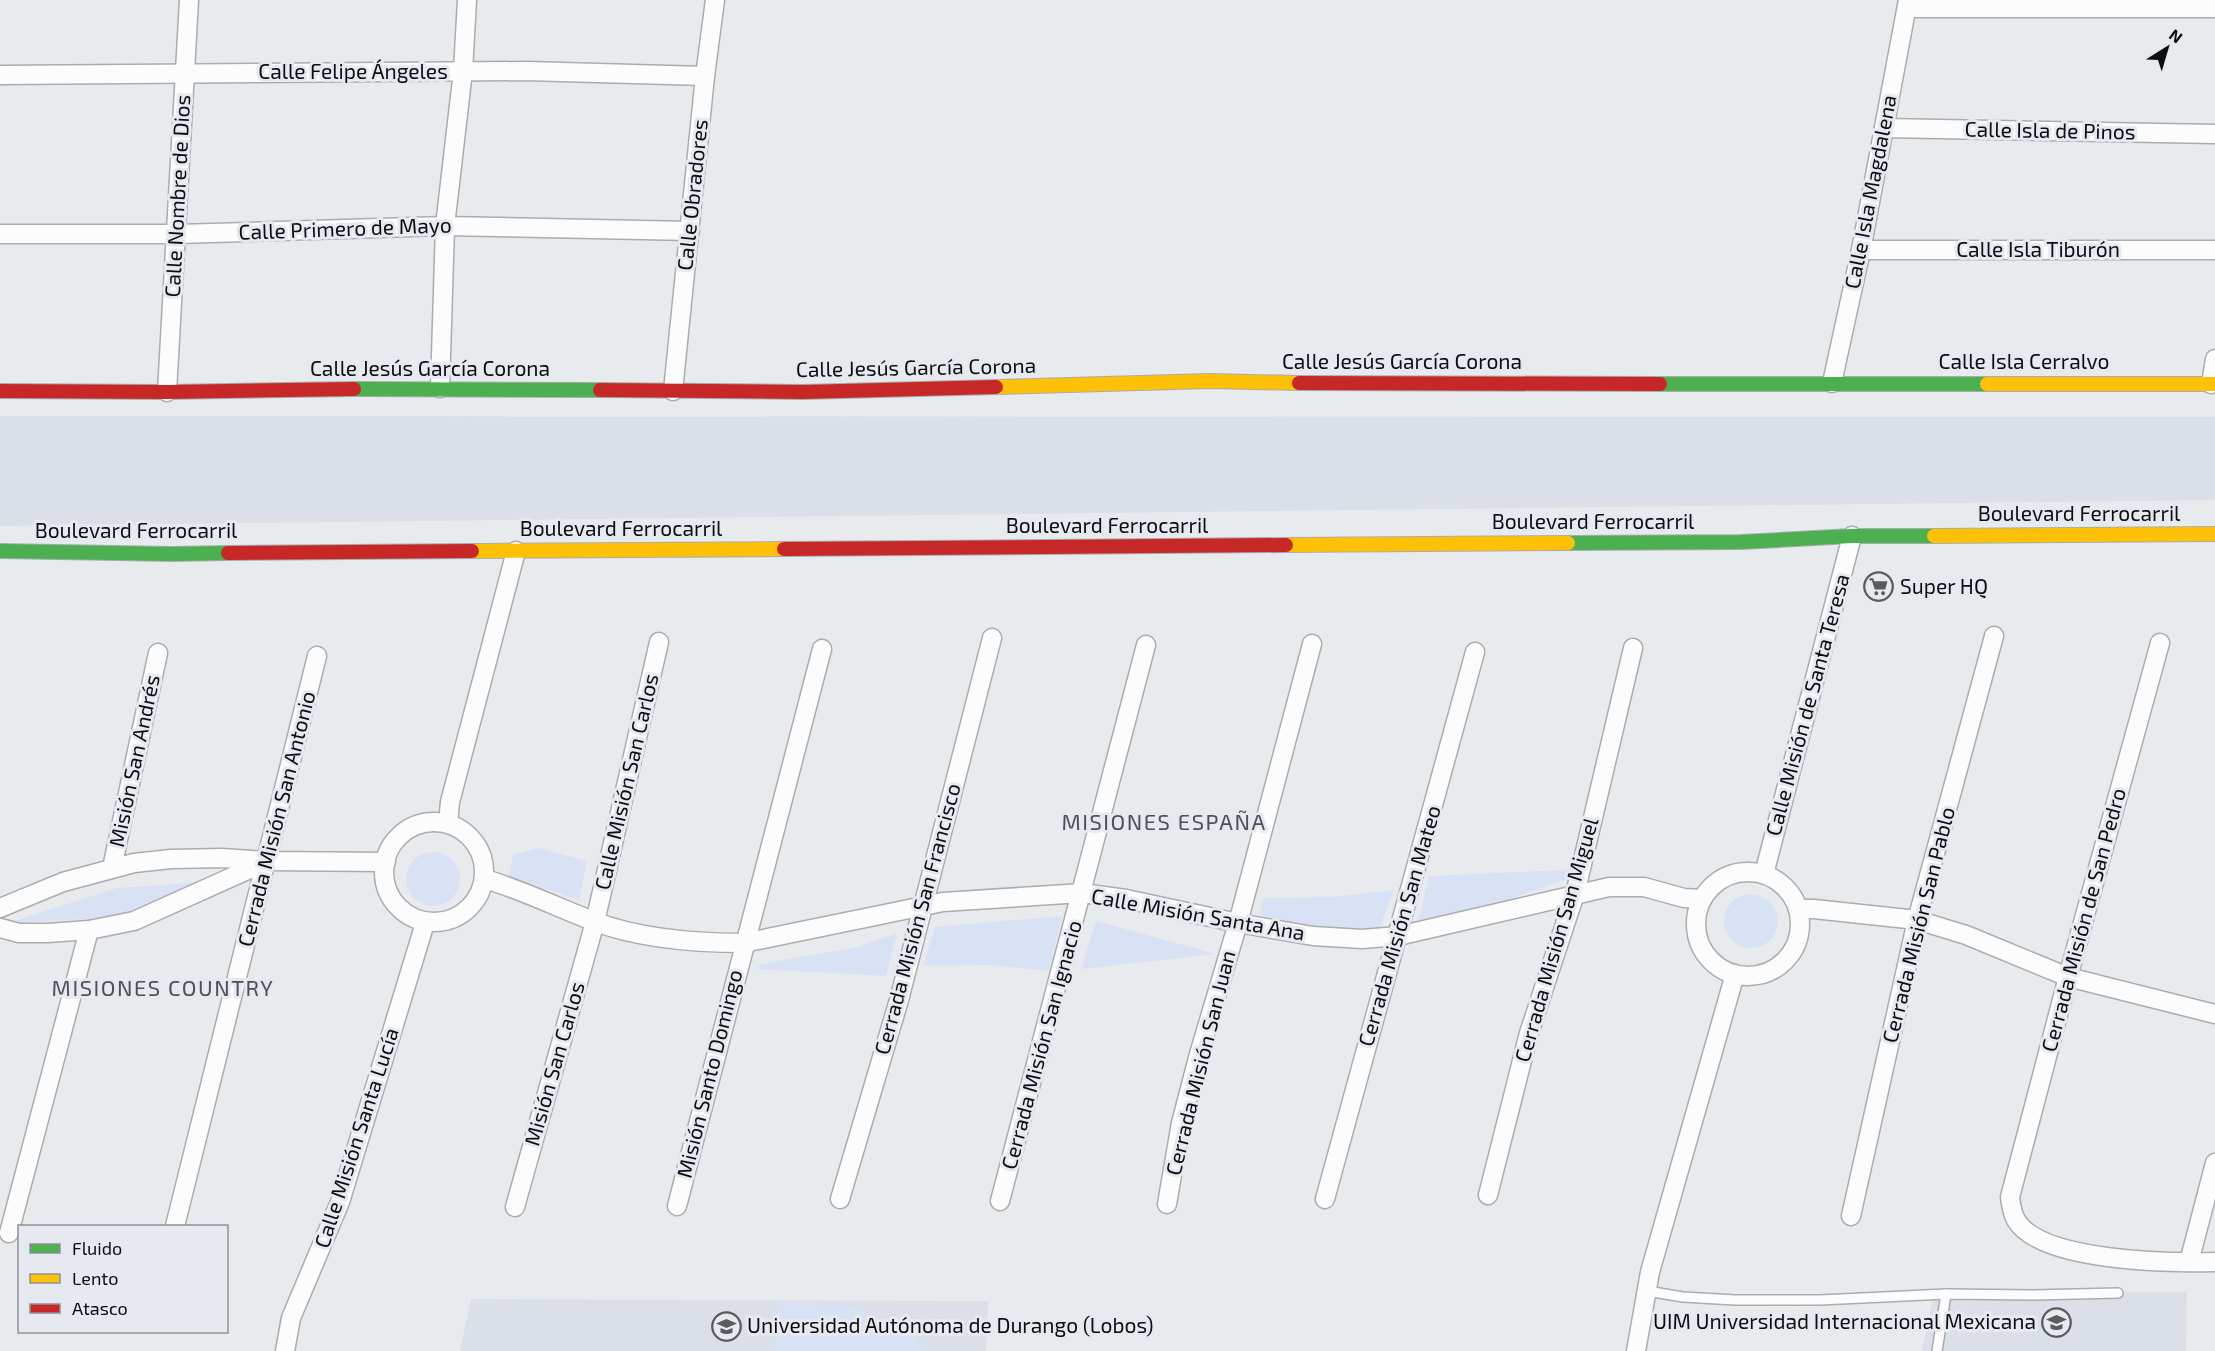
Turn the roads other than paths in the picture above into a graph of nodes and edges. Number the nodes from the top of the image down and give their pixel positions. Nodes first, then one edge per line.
1 (189, 0) edge
2 (467, 0) edge
3 (716, 0) edge
4 (1908, 4) edge
5 (2215, 8) edge
6 (463, 71) junction
7 (185, 72) junction
8 (0, 75) edge
9 (705, 76) junction
10 (1884, 128) junction
11 (2215, 134) edge
12 (445, 226) junction
13 (690, 231) junction
14 (0, 234) edge
15 (177, 234) junction
16 (1861, 250) junction
17 (2215, 250) edge
18 (2215, 359) edge
19 (1832, 383) junction
20 (2213, 384) edge
21 (440, 388) junction
22 (0, 391) edge
23 (673, 391) junction
24 (167, 392) junction
25 (2215, 534) edge
26 (1852, 536) junction
27 (0, 551) edge
28 (516, 551) junction
29 (1994, 636) dead end
30 (992, 638) dead end
31 (659, 642) dead end
32 (2160, 643) dead end
33 (1312, 644) dead end
34 (1146, 645) dead end
35 (1633, 648) dead end
36 (822, 649) dead end
37 (1475, 652) dead end
38 (158, 653) dead end
39 (317, 656) dead end
40 (448, 823) junction
41 (266, 861) junction
42 (386, 862) junction
43 (112, 868) junction
44 (1764, 874) junction
45 (485, 879) junction
46 (1082, 893) junction
47 (1575, 894) junction
48 (1702, 899) junction
49 (922, 906) junction
50 (0, 908) edge
51 (1798, 909) junction
52 (1917, 920) junction
53 (425, 922) junction
54 (595, 922) junction
55 (1238, 923) junction
56 (0, 928) edge
57 (89, 930) junction
58 (1398, 936) junction
59 (744, 943) junction
60 (1735, 974) junction
61 (2068, 977) junction
62 (2215, 1014) edge
63 (2215, 1163) edge
64 (1488, 1196) dead end
65 (840, 1199) dead end
66 (1325, 1199) dead end
67 (1000, 1201) dead end
68 (1167, 1204) dead end
69 (515, 1206) dead end
70 (677, 1206) dead end
71 (1851, 1216) dead end
72 (175, 1225) edge
73 (9, 1233) dead end
74 (2189, 1262) junction
75 (2215, 1262) edge
76 (1647, 1291) junction
77 (2118, 1293) dead end
78 (1946, 1294) junction
79 (285, 1351) edge
80 (1636, 1351) edge
81 (1937, 1351) edge

1 - 7 street, Calle Nombre de Dios
2 - 6 street
3 - 9 street, Calle Obradores
4 - 5 street
4 - 10 street, Calle Isla Magdalena
6 - 7 street, Calle Felipe Ángeles
6 - 9 street, Calle Felipe Ángeles
6 - 12 street
7 - 8 street, Calle Felipe Ángeles
7 - 15 street, Calle Nombre de Dios
9 - 13 street, Calle Obradores
10 - 11 street, Calle Isla de Pinos
10 - 16 street, Calle Isla Magdalena
12 - 13 street, Calle Primero de Mayo
12 - 15 street, Calle Primero de Mayo
12 - 21 street
13 - 23 street, Calle Obradores
14 - 15 street, Calle Primero de Mayo
15 - 24 street, Calle Nombre de Dios
16 - 17 street, Calle Isla Tiburón
16 - 19 street, Calle Isla Magdalena
18 - 20 street
19 - 20 street, Calle Isla Cerralvo
19 - 23 street, Calle Jesús García Corona
21 - 23 street, Calle Jesús García Corona
21 - 24 street, Calle Jesús García Corona
22 - 24 street, Calle Jesús García Corona
25 - 26 street, Boulevard Ferrocarril
26 - 28 street, Boulevard Ferrocarril
26 - 44 street, Calle Misión de Santa Teresa
27 - 28 street, Boulevard Ferrocarril
28 - 40 street
29 - 52 street, Cerrada Misión San Pablo
30 - 49 street, Cerrada Misión San Francisco
31 - 54 street, Calle Misión San Carlos
32 - 61 street, Cerrada Misión de San Pedro
33 - 55 street, Cerrada Misión San Juan
34 - 46 street, Cerrada Misión San Ignacio
35 - 47 street, Cerrada Misión San Miguel
36 - 59 street, Misión Santo Domingo
37 - 58 street, Cerrada Misión San Mateo
38 - 43 street, Misión San Andrés
39 - 41 street, Cerrada Misión San Antonio
40 - 42 street
40 - 45 street
41 - 42 street
41 - 43 street
41 - 57 street
41 - 72 street, Cerrada Misión San Antonio
42 - 53 street
43 - 50 street
44 - 48 street
44 - 51 street
45 - 53 street
45 - 54 street, Calle Misión Santa Ana
46 - 49 street, Calle Misión Santa Ana
46 - 55 street, Calle Misión Santa Ana
46 - 67 street, Cerrada Misión San Ignacio
47 - 48 street, Calle Misión Santa Ana
47 - 58 street, Calle Misión Santa Ana
47 - 64 street, Cerrada Misión San Miguel
48 - 60 street
49 - 59 street, Calle Misión Santa Ana
49 - 65 street, Cerrada Misión San Francisco
51 - 52 street
51 - 60 street
52 - 61 street
52 - 71 street, Cerrada Misión San Pablo
53 - 79 street, Calle Misión Santa Lucía
54 - 59 street, Calle Misión Santa Ana
54 - 69 street, Misión San Carlos
55 - 58 street, Calle Misión Santa Ana
55 - 68 street, Cerrada Misión San Juan
56 - 57 street
57 - 73 street
58 - 66 street, Cerrada Misión San Mateo
59 - 70 street, Misión Santo Domingo
60 - 76 street
61 - 62 street
61 - 74 street, Cerrada Misión de San Pedro
63 - 74 street
74 - 75 street
76 - 78 lane
76 - 80 street
77 - 78 lane
78 - 81 lane

